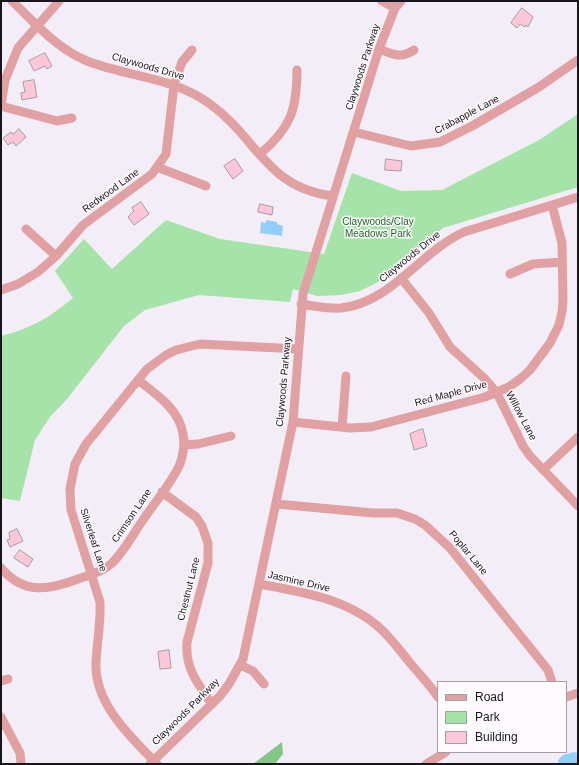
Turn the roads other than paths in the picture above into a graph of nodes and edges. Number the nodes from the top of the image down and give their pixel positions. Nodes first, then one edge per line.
1 (12, 1) edge
2 (59, 1) edge
3 (382, 1) edge
4 (398, 4) edge
5 (37, 26) junction
6 (379, 49) junction
7 (192, 50) dead end
8 (414, 50) dead end
9 (578, 60) edge
10 (297, 70) dead end
11 (174, 85) junction
12 (1, 106) edge
13 (72, 118) dead end
14 (354, 132) junction
15 (260, 154) junction
16 (157, 167) junction
17 (206, 186) dead end
18 (332, 196) junction
19 (578, 197) edge
20 (552, 205) junction
21 (26, 229) dead end
22 (56, 256) junction
23 (562, 262) junction
24 (510, 274) dead end
25 (401, 278) junction
26 (1, 290) edge
27 (301, 304) junction
28 (298, 349) junction
29 (346, 376) dead end
30 (138, 380) junction
31 (497, 393) junction
32 (293, 422) junction
33 (342, 427) junction
34 (231, 436) dead end
35 (578, 437) edge
36 (184, 445) junction
37 (543, 470) junction
38 (162, 492) junction
39 (277, 504) junction
40 (578, 506) edge
41 (1, 568) edge
42 (92, 574) junction
43 (259, 584) junction
44 (240, 665) junction
45 (552, 681) edge
46 (264, 684) dead end
47 (578, 693) edge
48 (437, 696) edge
49 (567, 697) edge
50 (212, 704) junction
51 (1, 718) edge
52 (444, 753) edge
53 (154, 763) edge
54 (21, 764) edge
55 (426, 764) edge

1 - 5 street, Claywoods Drive
2 - 5 street
3 - 4 street
4 - 6 street, Claywoods Parkway
5 - 11 street, Claywoods Drive
5 - 12 street
6 - 8 street
6 - 14 street, Claywoods Parkway
7 - 11 street, Redwood Lane
9 - 14 street, Crabapple Lane
10 - 15 street
11 - 15 street, Claywoods Drive
11 - 16 street, Redwood Lane
12 - 13 street
14 - 18 street, Claywoods Parkway
15 - 18 street, Claywoods Drive
16 - 17 street
16 - 22 street, Redwood Lane
18 - 27 street, Claywoods Parkway
19 - 20 street, Claywoods Drive
20 - 23 street, Red Maple Drive
20 - 25 street, Claywoods Drive
21 - 22 street
22 - 26 street, Redwood Lane
23 - 24 street
23 - 31 street, Red Maple Drive
25 - 27 street, Claywoods Drive
25 - 31 street, Willow Lane
27 - 28 street, Claywoods Parkway
28 - 30 street, Silverleaf Lane
28 - 32 street, Claywoods Parkway
29 - 33 street
30 - 36 street, Crimson Lane
30 - 42 street, Silverleaf Lane
31 - 33 street, Red Maple Drive
31 - 37 street, Willow Lane
32 - 33 street, Red Maple Drive
32 - 39 street, Claywoods Parkway
34 - 36 street
35 - 37 street
36 - 38 street, Crimson Lane
37 - 40 street, Willow Lane
38 - 42 street, Crimson Lane
38 - 50 street, Chestnut Lane
39 - 43 street, Claywoods Parkway
39 - 45 street, Poplar Lane
41 - 42 street, Crimson Lane
42 - 53 street, Silverleaf Lane
43 - 44 street, Claywoods Parkway
43 - 48 street, Jasmine Drive
44 - 46 street
44 - 50 street, Claywoods Parkway
47 - 49 street
50 - 53 street, Claywoods Parkway
51 - 54 street
52 - 55 street

